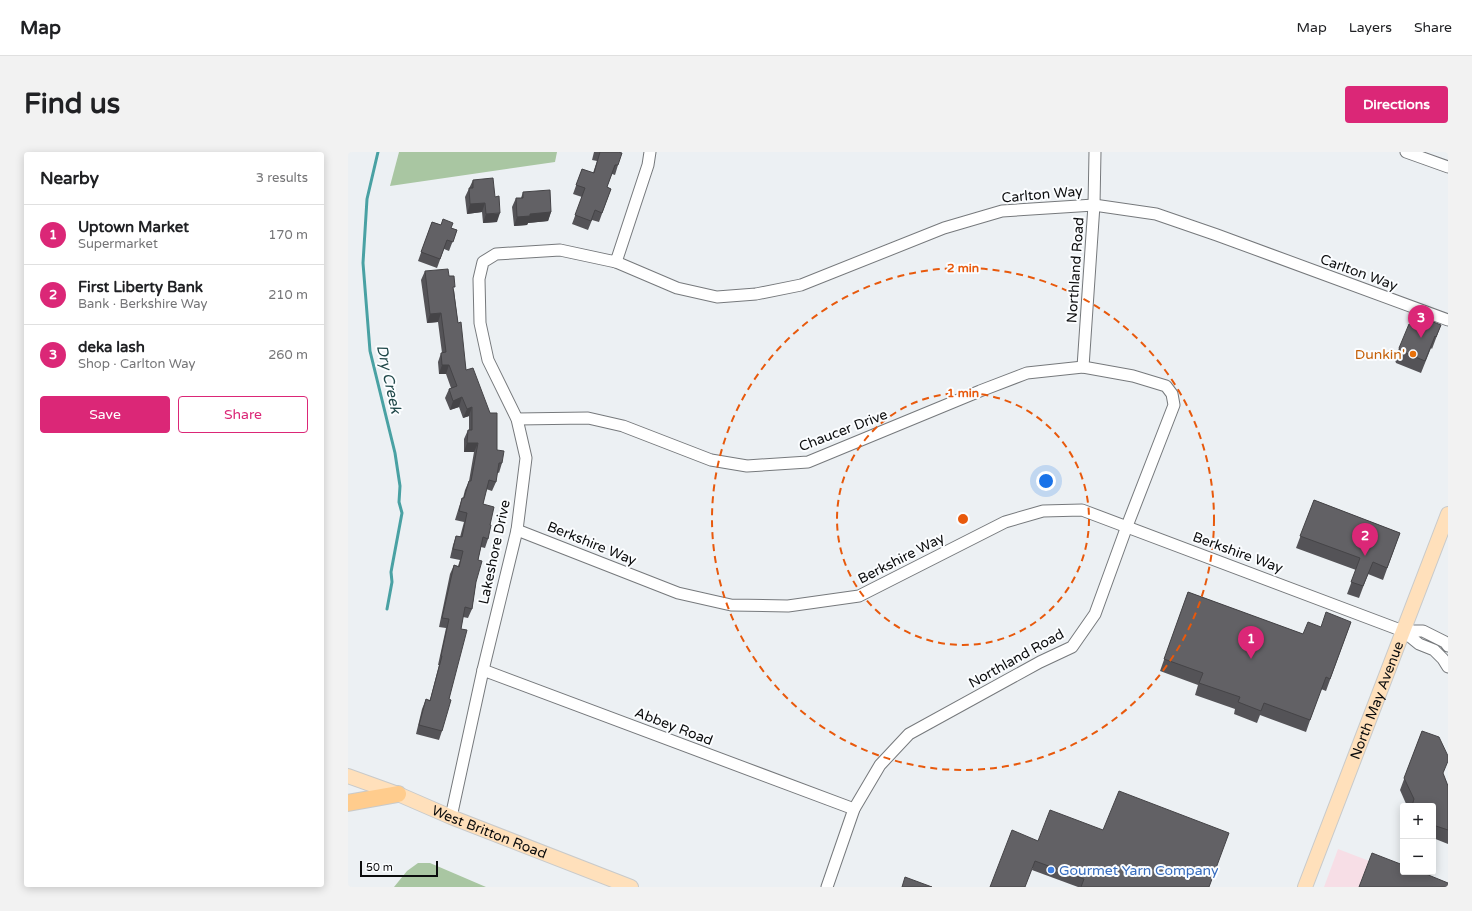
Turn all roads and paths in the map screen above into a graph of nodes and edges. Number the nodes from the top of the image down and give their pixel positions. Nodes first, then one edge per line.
1 (650, 152) edge
2 (1095, 152) edge
3 (1406, 152) edge
4 (1448, 167) edge
5 (1094, 205) junction
6 (616, 262) junction
7 (1448, 320) edge
8 (1083, 367) junction
9 (1172, 394) joint
10 (517, 419) junction
11 (1448, 514) edge
12 (1127, 526) junction
13 (517, 530) junction
14 (1403, 631) junction
15 (1448, 646) edge
16 (1448, 667) edge
17 (483, 670) junction
18 (348, 776) edge
19 (398, 794) junction
20 (348, 803) edge
21 (854, 809) junction
22 (452, 817) junction
23 (631, 887) edge
24 (826, 887) edge
25 (1305, 887) edge

1 - 6 street
2 - 5 street, Northland Road
3 - 4 street
5 - 6 street, Carlton Way
5 - 7 street, Carlton Way
5 - 8 street, Northland Road
6 - 10 street, Lakeshore Drive
8 - 9 street, Chaucer Drive
8 - 10 street, Chaucer Drive
9 - 12 street, Northland Road
10 - 13 street, Lakeshore Drive
11 - 14 main road, North May Avenue
12 - 13 street, Berkshire Way
12 - 14 street, Berkshire Way
12 - 21 street, Northland Road
13 - 17 street, Lakeshore Drive
14 - 15 street
14 - 16 street
14 - 25 main road, North May Avenue
17 - 21 street, Abbey Road
17 - 22 street, Lakeshore Drive
18 - 19 main road, West Britton Road
19 - 20 highway
19 - 22 main road, West Britton Road
21 - 24 street, Northland Road
22 - 23 main road, West Britton Road

